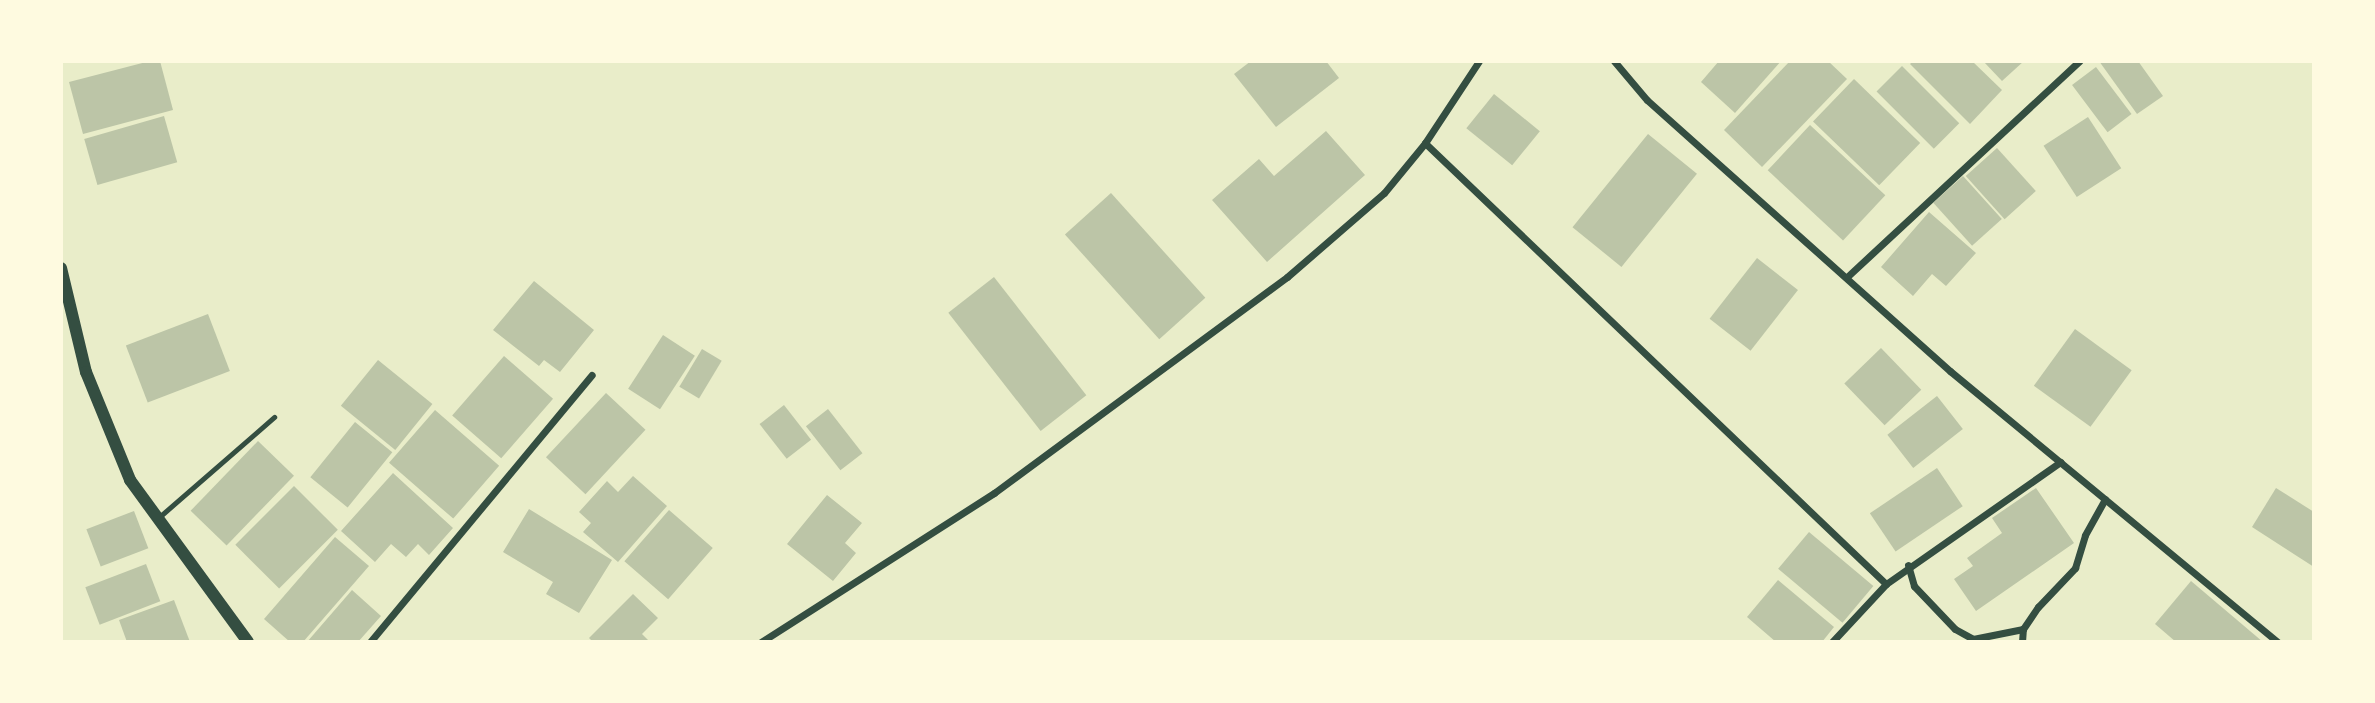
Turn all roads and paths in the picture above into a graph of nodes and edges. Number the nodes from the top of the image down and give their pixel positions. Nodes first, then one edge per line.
1 (1479, 61) edge
2 (1614, 61) edge
3 (2079, 61) edge
4 (1425, 143) junction
5 (61, 268) edge
6 (1848, 276) junction
7 (592, 375) dead end
8 (274, 417) dead end
9 (2060, 462) junction
10 (2105, 499) junction
11 (155, 521) junction
12 (1908, 565) junction
13 (1886, 583) junction
14 (2023, 629) junction
15 (248, 642) edge
16 (370, 642) edge
17 (761, 642) edge
18 (1832, 642) edge
19 (2022, 642) edge
20 (2278, 642) edge

1 - 4 street
2 - 6 street
3 - 6 street
4 - 13 street
4 - 17 street
5 - 11 street
6 - 9 street
7 - 16 street
8 - 11 lane
9 - 10 street
9 - 12 street
10 - 14 street
10 - 20 street
11 - 15 street
12 - 13 street
12 - 14 street
13 - 18 street
14 - 19 street

